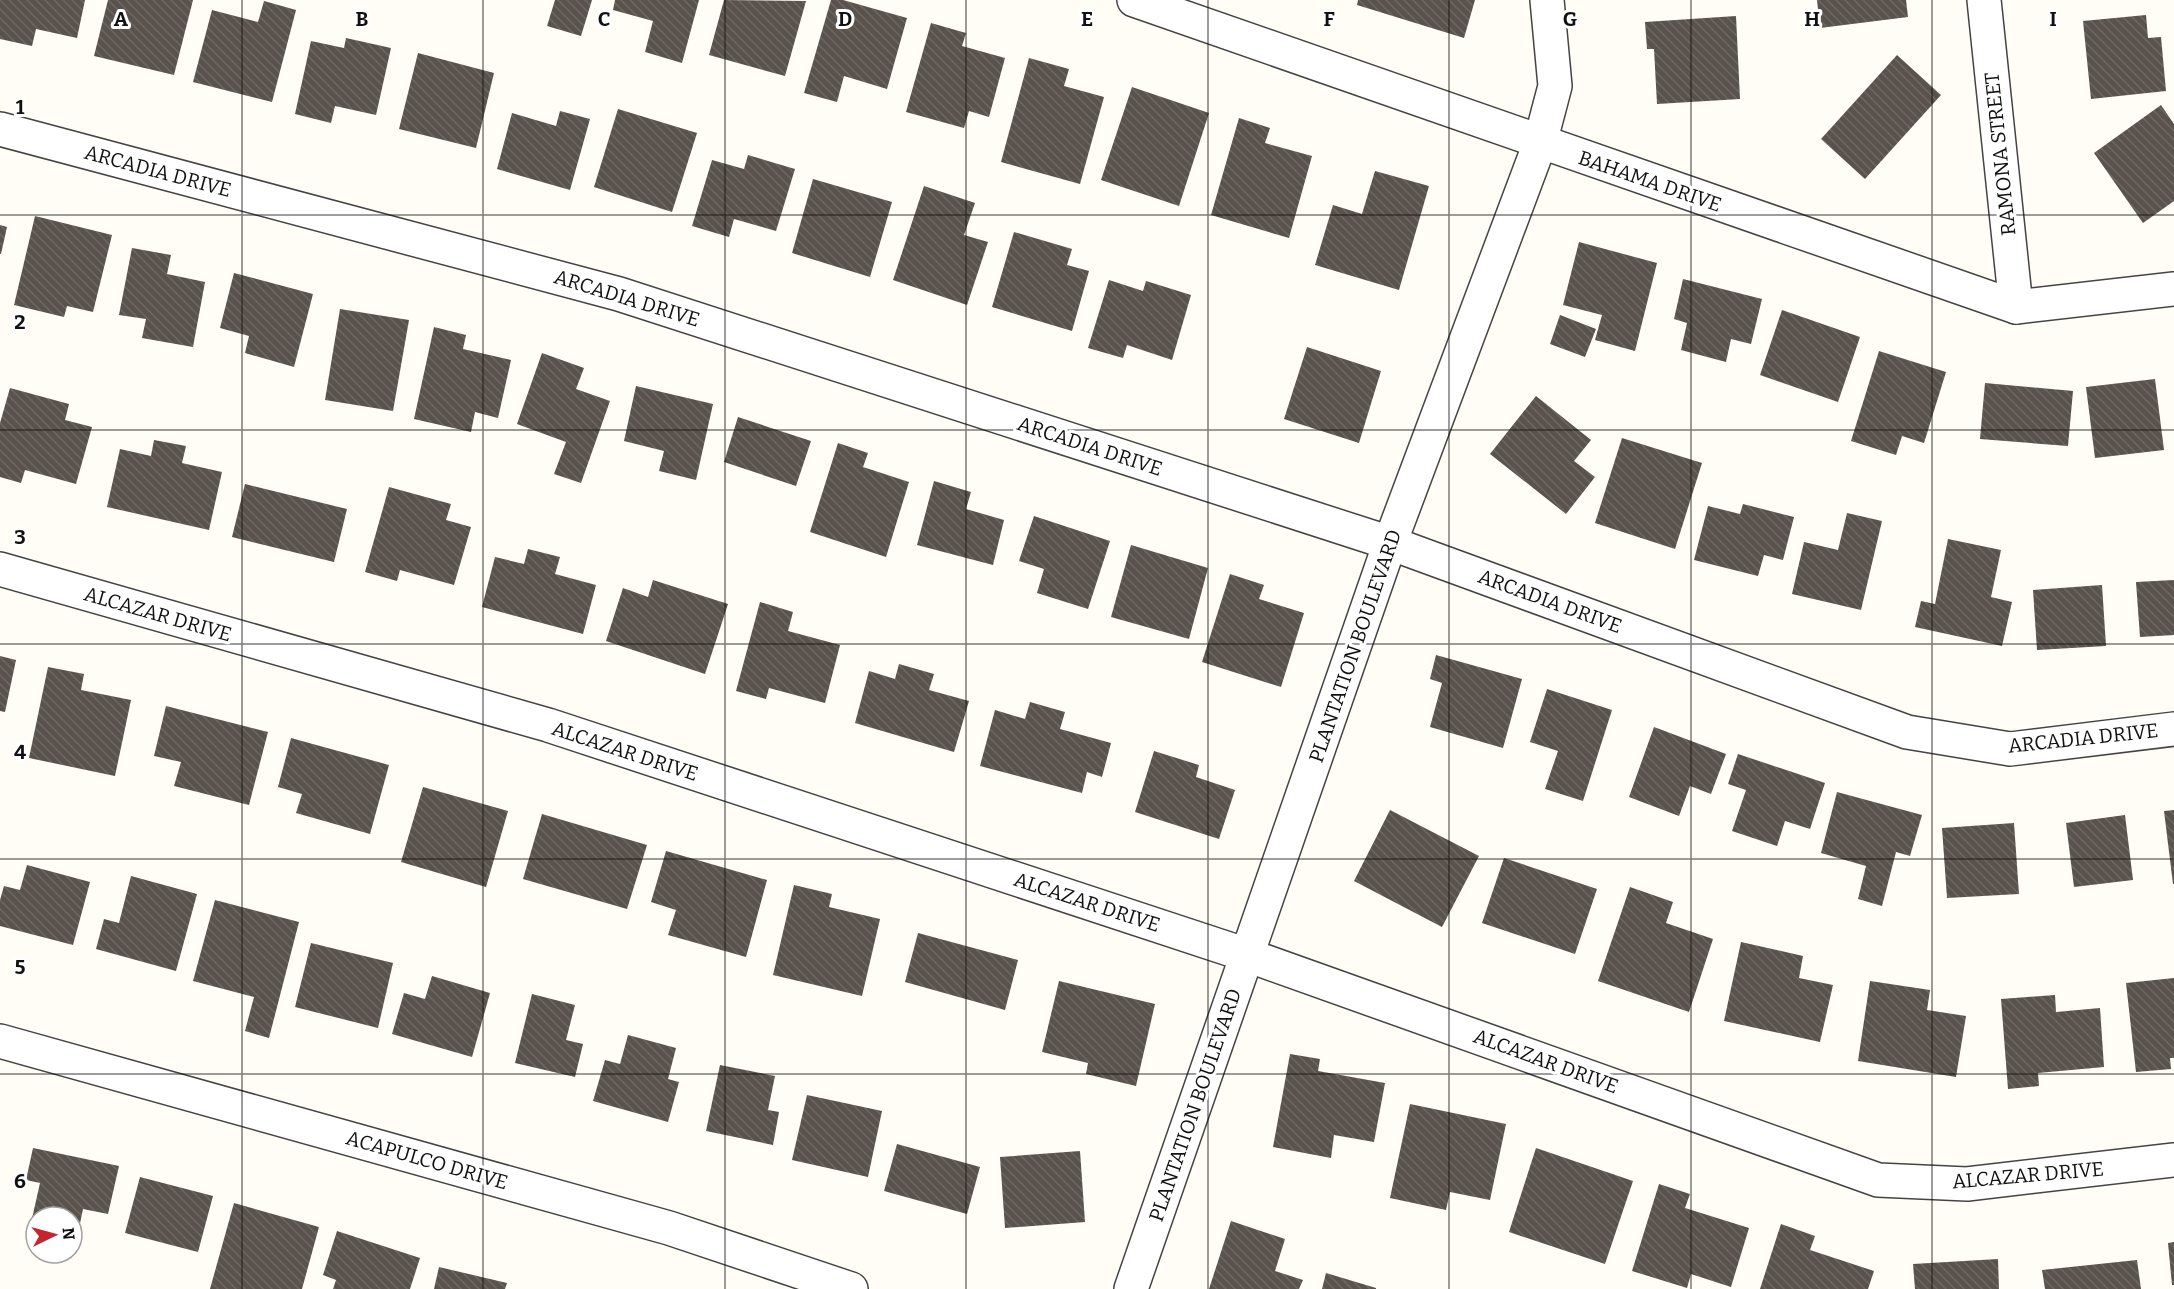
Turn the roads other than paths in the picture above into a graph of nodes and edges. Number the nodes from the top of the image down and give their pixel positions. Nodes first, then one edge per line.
1 (1134, 0) edge
2 (1547, 0) edge
3 (1984, 0) edge
4 (0, 129) edge
5 (1540, 143) junction
6 (2174, 289) edge
7 (2016, 307) junction
8 (1390, 543) junction
9 (0, 569) edge
10 (2174, 729) edge
11 (1247, 954) junction
12 (0, 1041) edge
13 (2174, 1160) edge
14 (851, 1289) edge
15 (1131, 1289) edge

1 - 5 street, BAHAMA DRIVE
2 - 5 street, PLANTATION BOULEVARD
3 - 7 street, RAMONA STREET
4 - 8 street, ARCADIA DRIVE
5 - 7 street, BAHAMA DRIVE
5 - 8 street, PLANTATION BOULEVARD
6 - 7 street, BAHAMA DRIVE
8 - 10 street, ARCADIA DRIVE
8 - 11 street, PLANTATION BOULEVARD
9 - 11 street, ALCAZAR DRIVE
11 - 13 street, ALCAZAR DRIVE
11 - 15 street, PLANTATION BOULEVARD
12 - 14 street, ACAPULCO DRIVE

